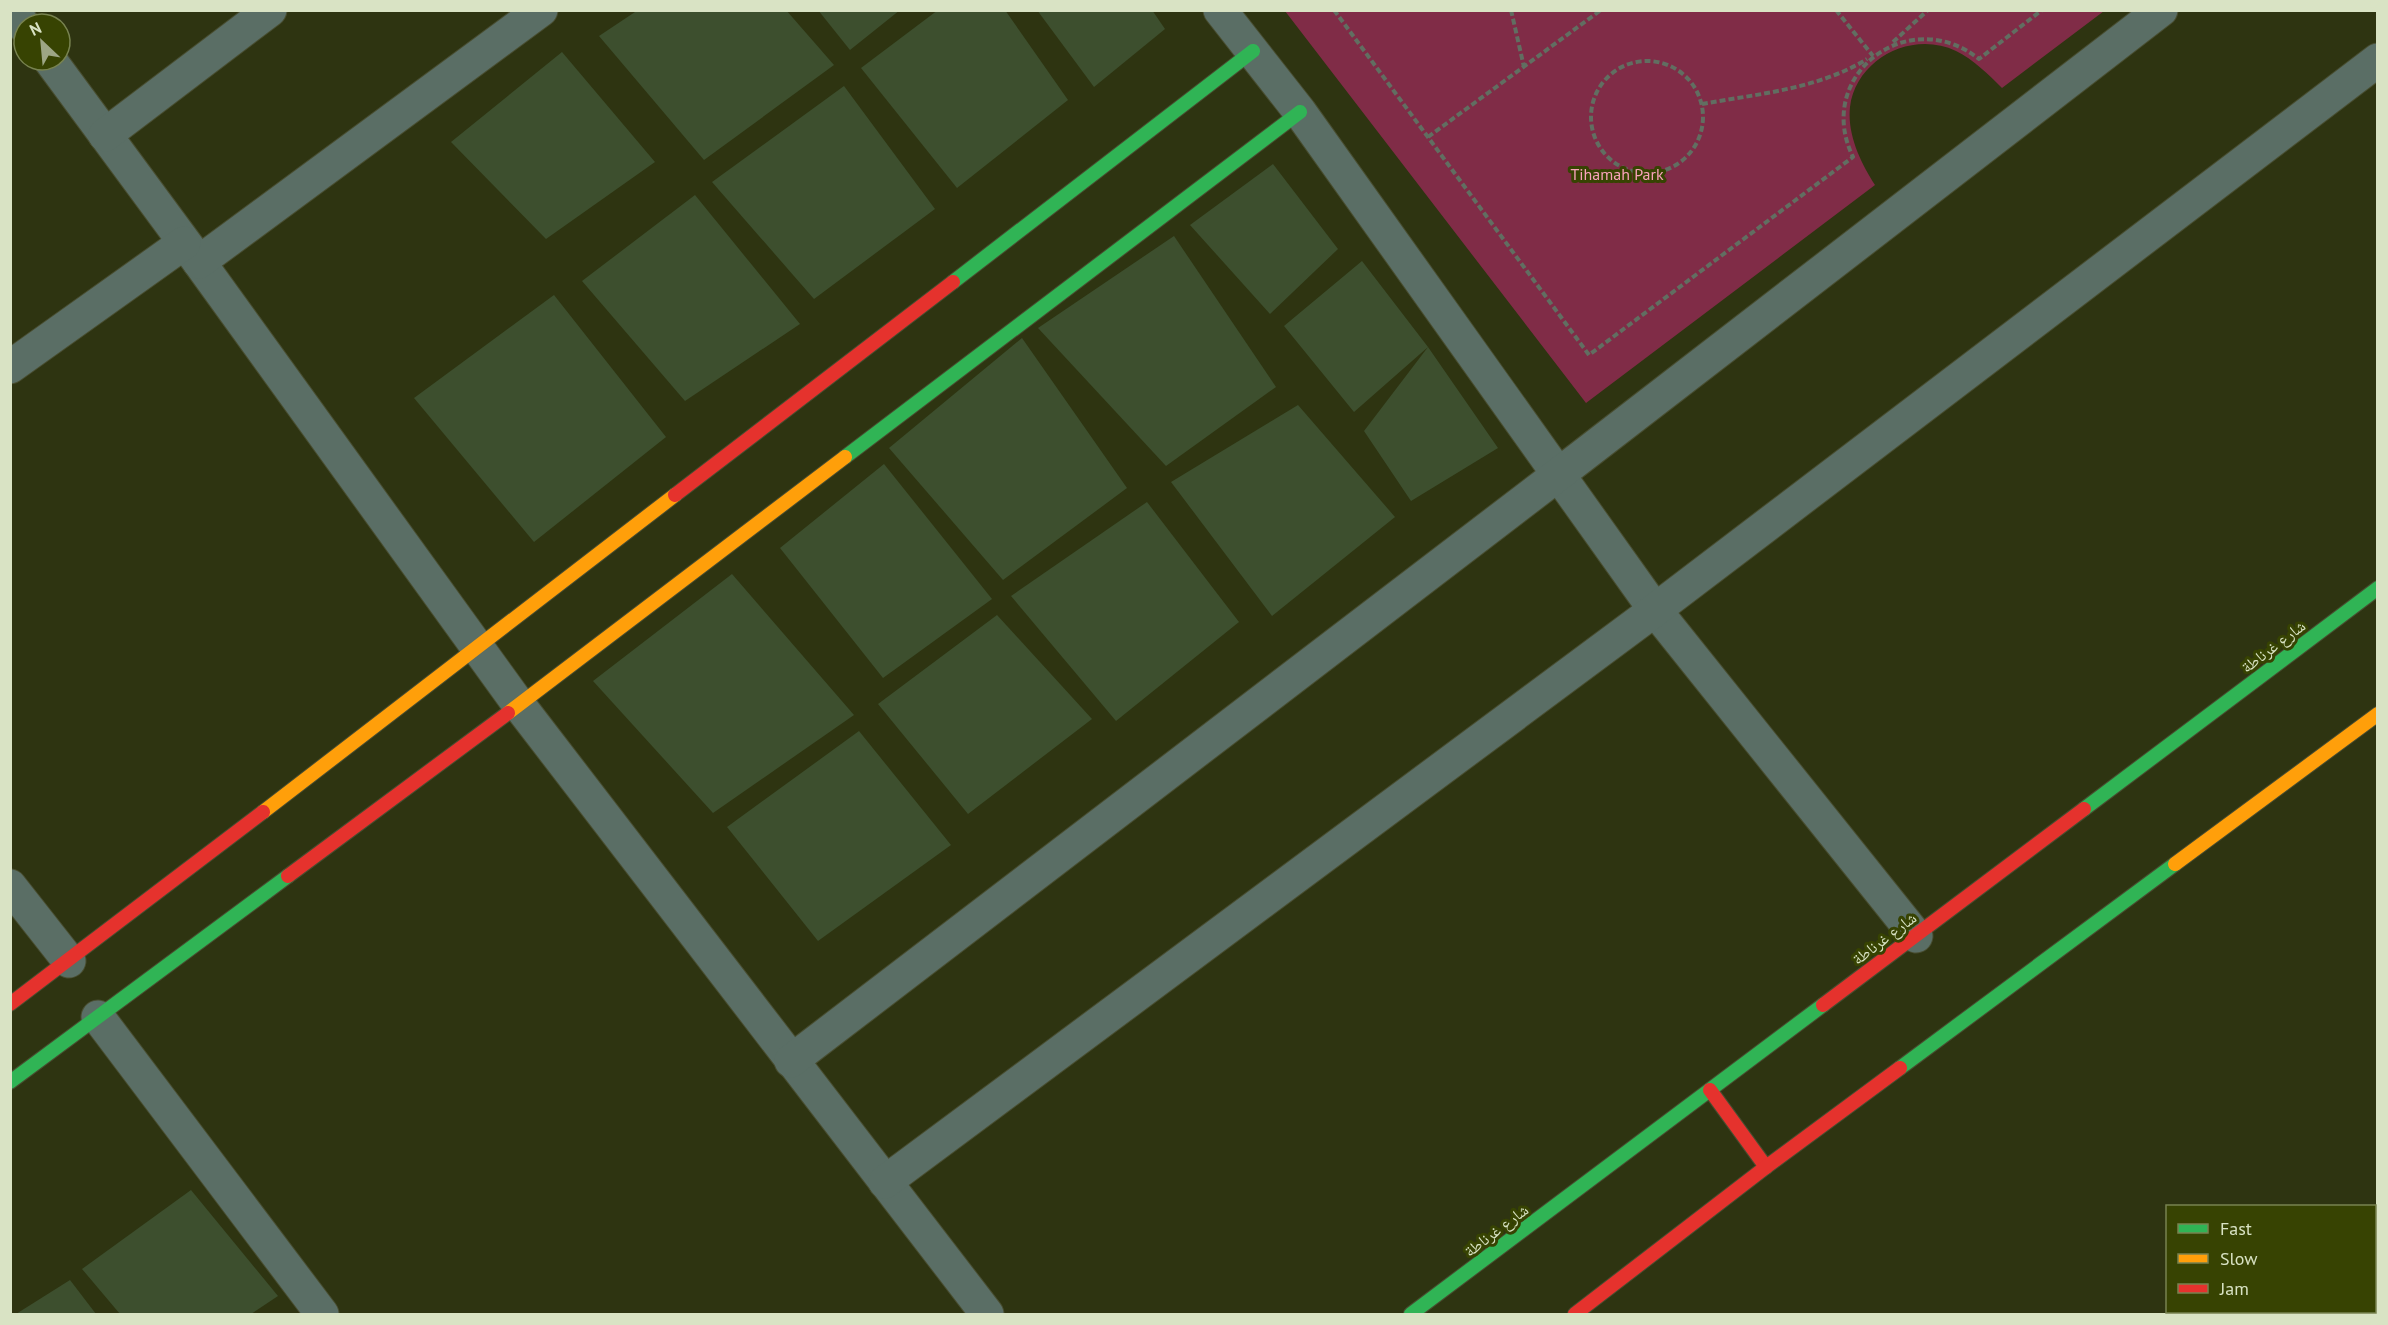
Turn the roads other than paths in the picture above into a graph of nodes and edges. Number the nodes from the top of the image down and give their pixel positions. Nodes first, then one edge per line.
1 (270, 10) edge
2 (541, 10) edge
3 (1220, 10) edge
4 (2161, 10) edge
5 (1253, 51) junction
6 (2378, 60) edge
7 (59, 72) edge
8 (1300, 112) junction
9 (105, 135) junction
10 (192, 252) junction
11 (10, 367) edge
12 (1559, 474) junction
13 (2378, 588) edge
14 (1655, 610) junction
15 (477, 648) junction
16 (519, 705) junction
17 (2378, 714) edge
18 (10, 886) edge
19 (1916, 936) junction
20 (69, 961) junction
21 (10, 1004) edge
22 (98, 1017) junction
23 (791, 1061) junction
24 (10, 1082) edge
25 (1710, 1090) junction
26 (1766, 1167) junction
27 (885, 1182) junction
28 (1584, 1312) edge
29 (322, 1314) edge
30 (987, 1314) edge
31 (1411, 1314) edge

1 - 9 street
2 - 10 street
3 - 5 street
4 - 12 street
5 - 8 street
5 - 15 street
6 - 14 street
7 - 9 street
8 - 12 street
8 - 16 street
9 - 10 street
10 - 11 street
10 - 15 street
12 - 14 street
12 - 23 street
13 - 19 street, شارع غرناطة
14 - 19 street
14 - 27 street
15 - 16 street
15 - 20 street
16 - 22 street
16 - 23 street
17 - 26 street
18 - 20 street
19 - 25 street, شارع غرناطة
20 - 21 street
22 - 24 street
22 - 29 street
23 - 27 street
25 - 26 street
25 - 31 street, شارع غرناطة
26 - 28 street
27 - 30 street

